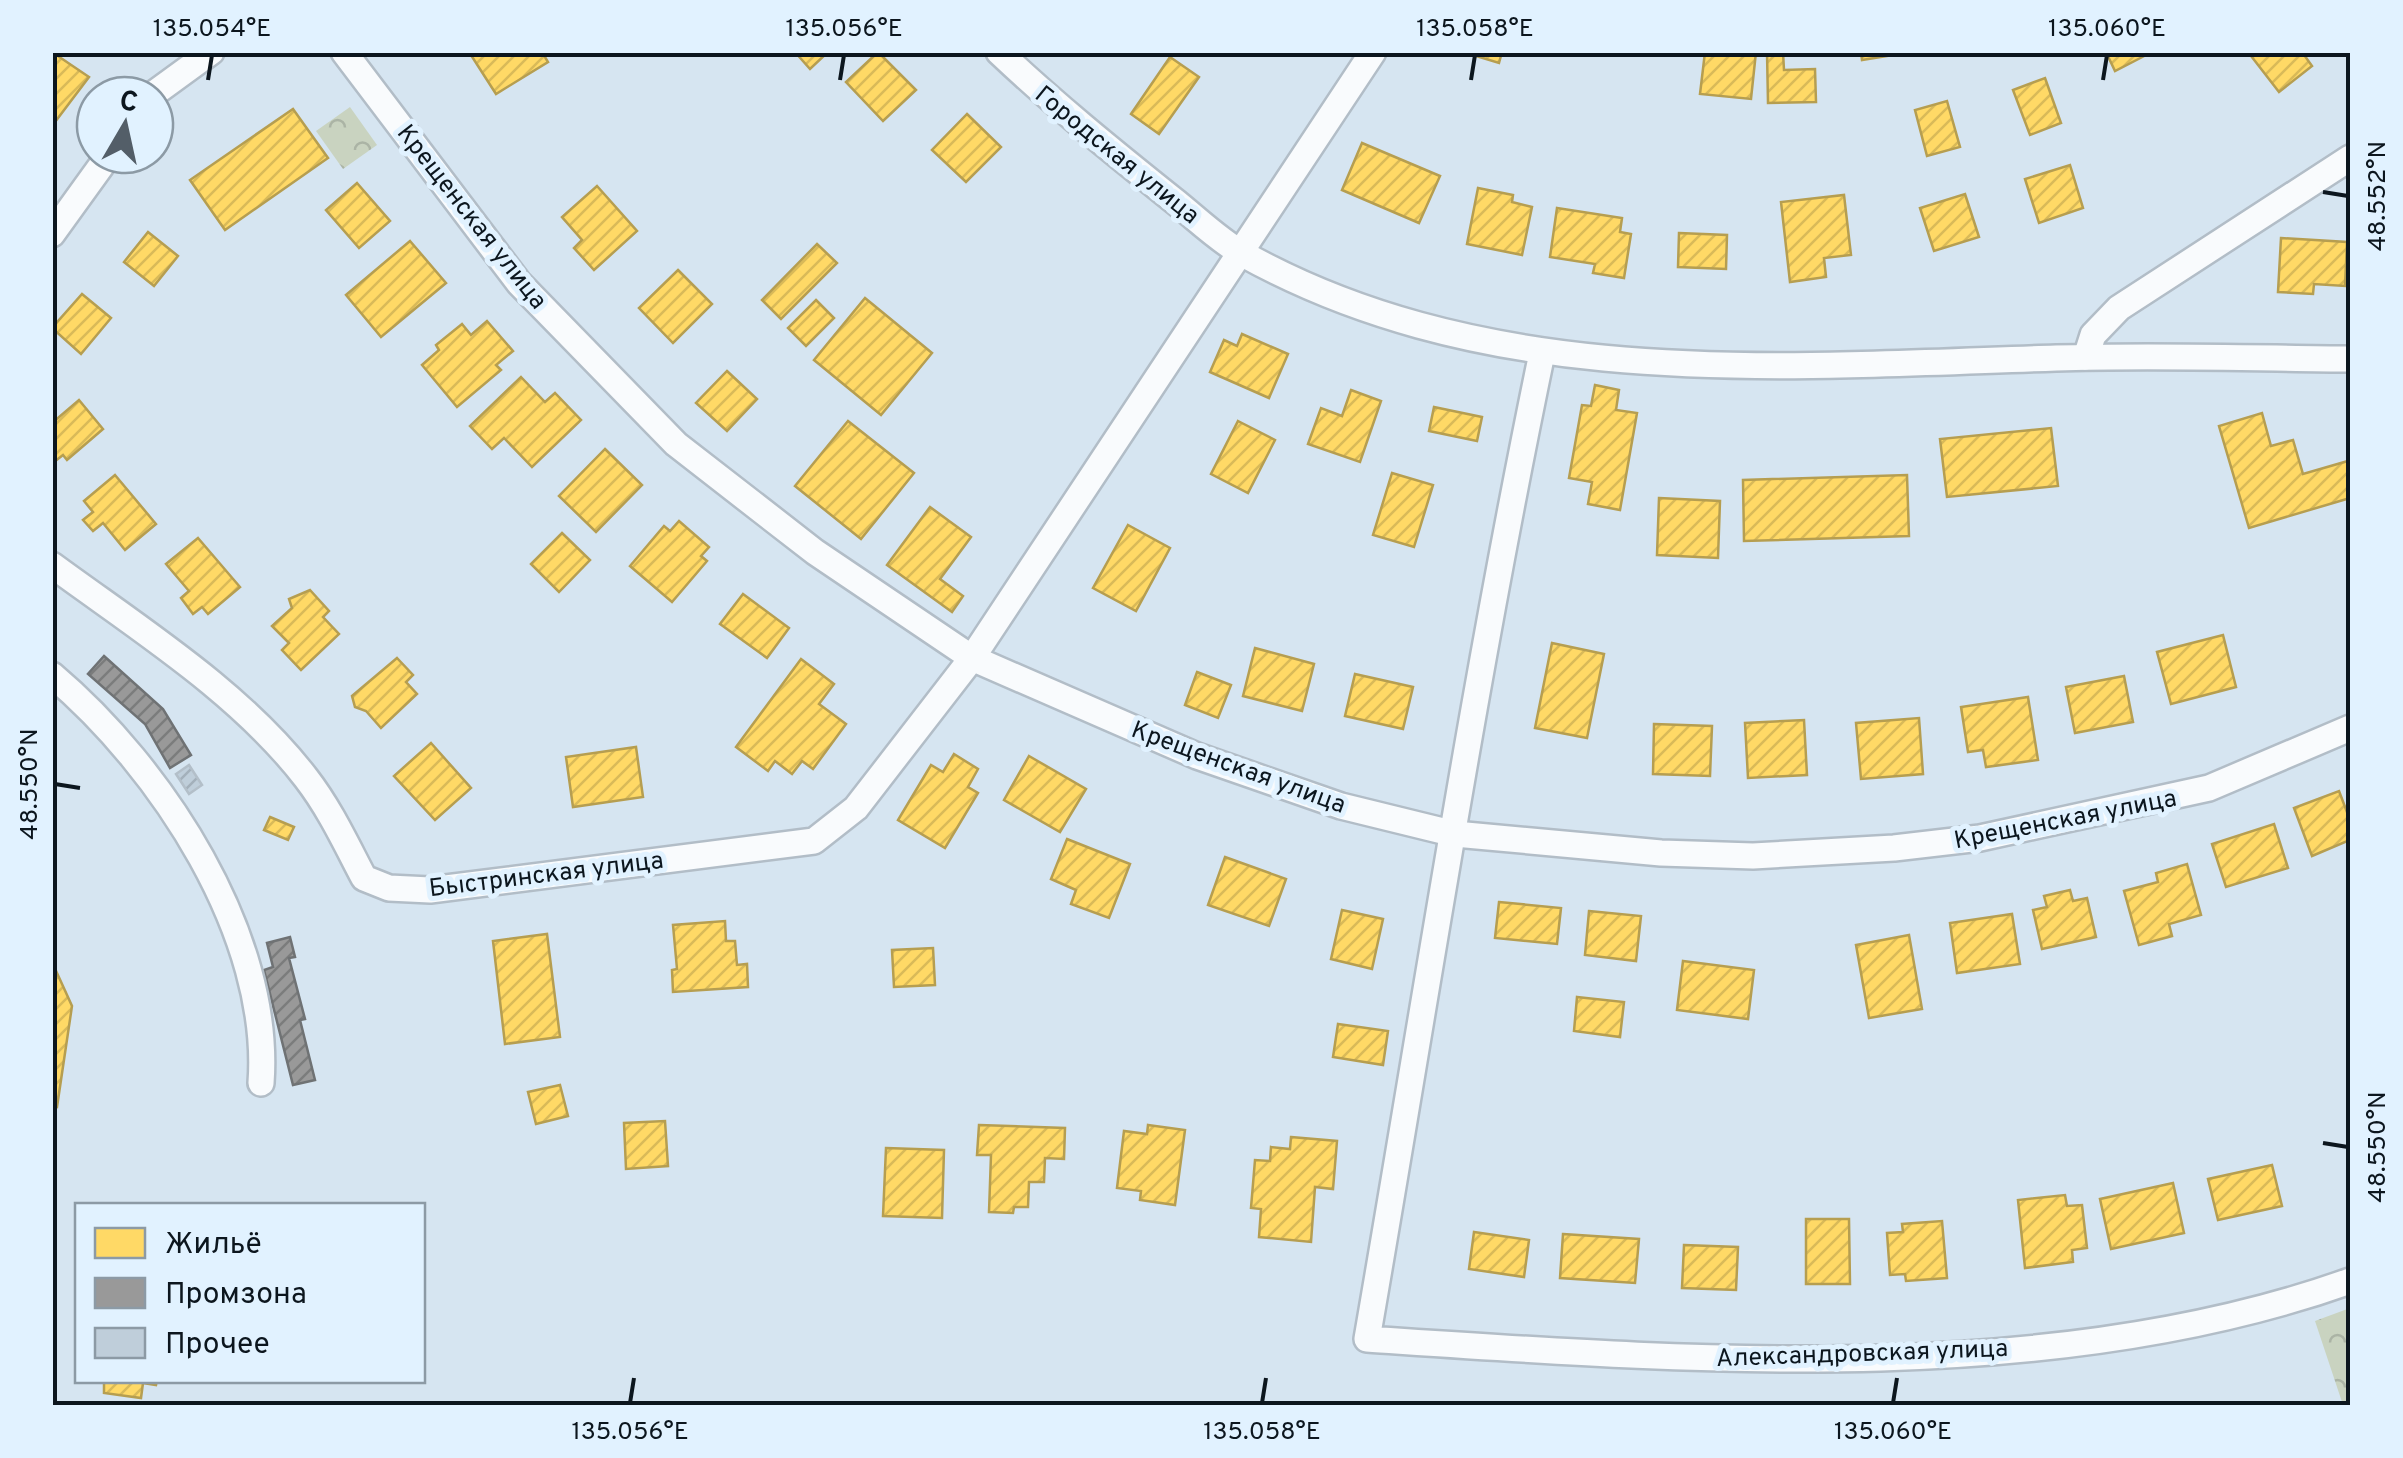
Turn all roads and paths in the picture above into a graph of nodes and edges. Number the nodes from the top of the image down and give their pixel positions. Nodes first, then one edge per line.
1 (210, 52) edge
2 (344, 52) edge
3 (999, 52) edge
4 (1373, 52) edge
5 (175, 78) edge
6 (2350, 158) edge
7 (95, 175) edge
8 (52, 234) edge
9 (1240, 252) junction
10 (1542, 353) junction
11 (2086, 357) junction
12 (2350, 360) edge
13 (52, 566) edge
14 (972, 658) junction
15 (52, 675) edge
16 (2350, 728) edge
17 (1455, 834) junction
18 (261, 1082) dead end
19 (2350, 1282) edge

1 - 5 street
2 - 14 street, Крещенская улица
3 - 9 street, Городская улица
4 - 9 street, Быстринская улица
6 - 11 street
7 - 8 street
9 - 10 street, Городская улица
9 - 14 street, Быстринская улица
10 - 11 street, Городская улица
10 - 17 street
11 - 12 street, Городская улица
13 - 14 street, Быстринская улица
14 - 17 street, Крещенская улица
15 - 18 street
16 - 17 street, Крещенская улица
17 - 19 street, Александровская улица

